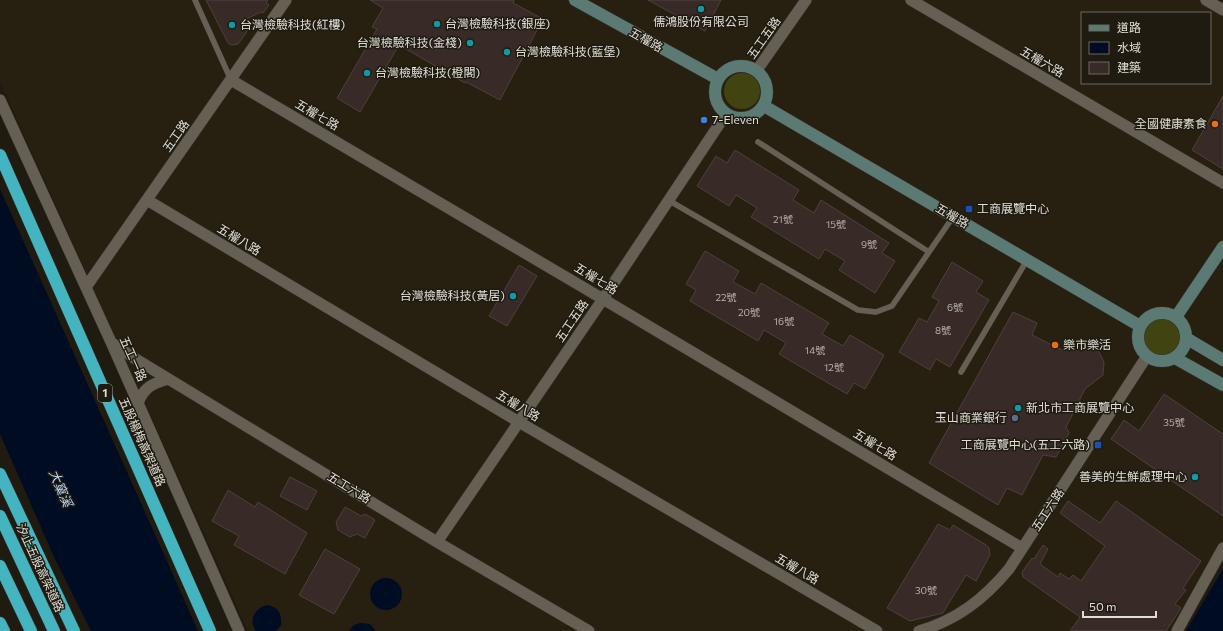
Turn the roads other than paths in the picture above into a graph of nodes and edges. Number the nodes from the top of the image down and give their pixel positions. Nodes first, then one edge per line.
1 (195, 0) edge
2 (286, 0) edge
3 (575, 0) edge
4 (806, 0) edge
5 (911, 0) edge
6 (1206, 0) edge
7 (1223, 10) edge
8 (757, 70) junction
9 (718, 79) junction
10 (231, 80) junction
11 (0, 100) edge
12 (764, 106) junction
13 (726, 114) junction
14 (758, 142) dead end
15 (0, 155) edge
16 (1223, 183) edge
17 (147, 200) junction
18 (668, 200) junction
19 (954, 216) junction
20 (1223, 247) edge
21 (929, 252) junction
22 (1028, 260) junction
23 (86, 287) junction
24 (603, 298) junction
25 (1176, 317) junction
26 (1140, 326) junction
27 (1186, 338) junction
28 (111, 342) junction
29 (1147, 356) junction
30 (1175, 358) junction
31 (1223, 360) edge
32 (961, 372) dead end
33 (169, 379) junction
34 (1223, 385) edge
35 (138, 403) junction
36 (519, 422) junction
37 (0, 474) edge
38 (0, 516) edge
39 (437, 542) junction
40 (1022, 548) junction
41 (1223, 548) edge
42 (0, 566) edge
43 (0, 623) edge
44 (4, 631) edge
45 (31, 631) edge
46 (54, 631) edge
47 (74, 631) edge
48 (210, 631) edge
49 (239, 631) edge
50 (589, 631) edge
51 (877, 631) edge
52 (919, 631) edge
53 (1177, 631) edge

1 - 10 lane
2 - 10 street, 五工路
3 - 9 street, 五權路
4 - 8 street, 五工五路
5 - 16 street, 五權六路
6 - 7 street
8 - 9 street
8 - 12 street
9 - 13 street
10 - 17 street, 五工路
10 - 24 street, 五權七路
11 - 23 street, 五工一路
12 - 13 street
12 - 19 street, 五權路
13 - 18 street, 五工五路
14 - 21 lane
15 - 48 highway, 五股楊梅高架道路 / 1
17 - 23 street, 五工路
17 - 36 street, 五權八路
18 - 21 lane
18 - 24 street, 五工五路
19 - 21 lane
19 - 22 street, 五權路
20 - 25 street
22 - 26 street, 五權路
22 - 32 lane
23 - 28 street, 五工一路
24 - 36 street, 五工五路
24 - 40 street, 五權七路
25 - 26 street
25 - 27 street
26 - 29 street
27 - 30 street
27 - 31 street
28 - 33 street, 五工六路
28 - 35 street, 五工一路
29 - 30 street
29 - 40 street, 五工六路
30 - 34 street
33 - 35 street
33 - 39 street, 五工六路
35 - 49 street, 五工一路
36 - 39 street, 五工五路
36 - 51 street, 五權八路
37 - 47 highway
38 - 46 highway, 汐止五股高架道路
39 - 50 street, 五工六路
40 - 52 street, 五工六路
41 - 53 street
42 - 45 highway
43 - 44 highway

